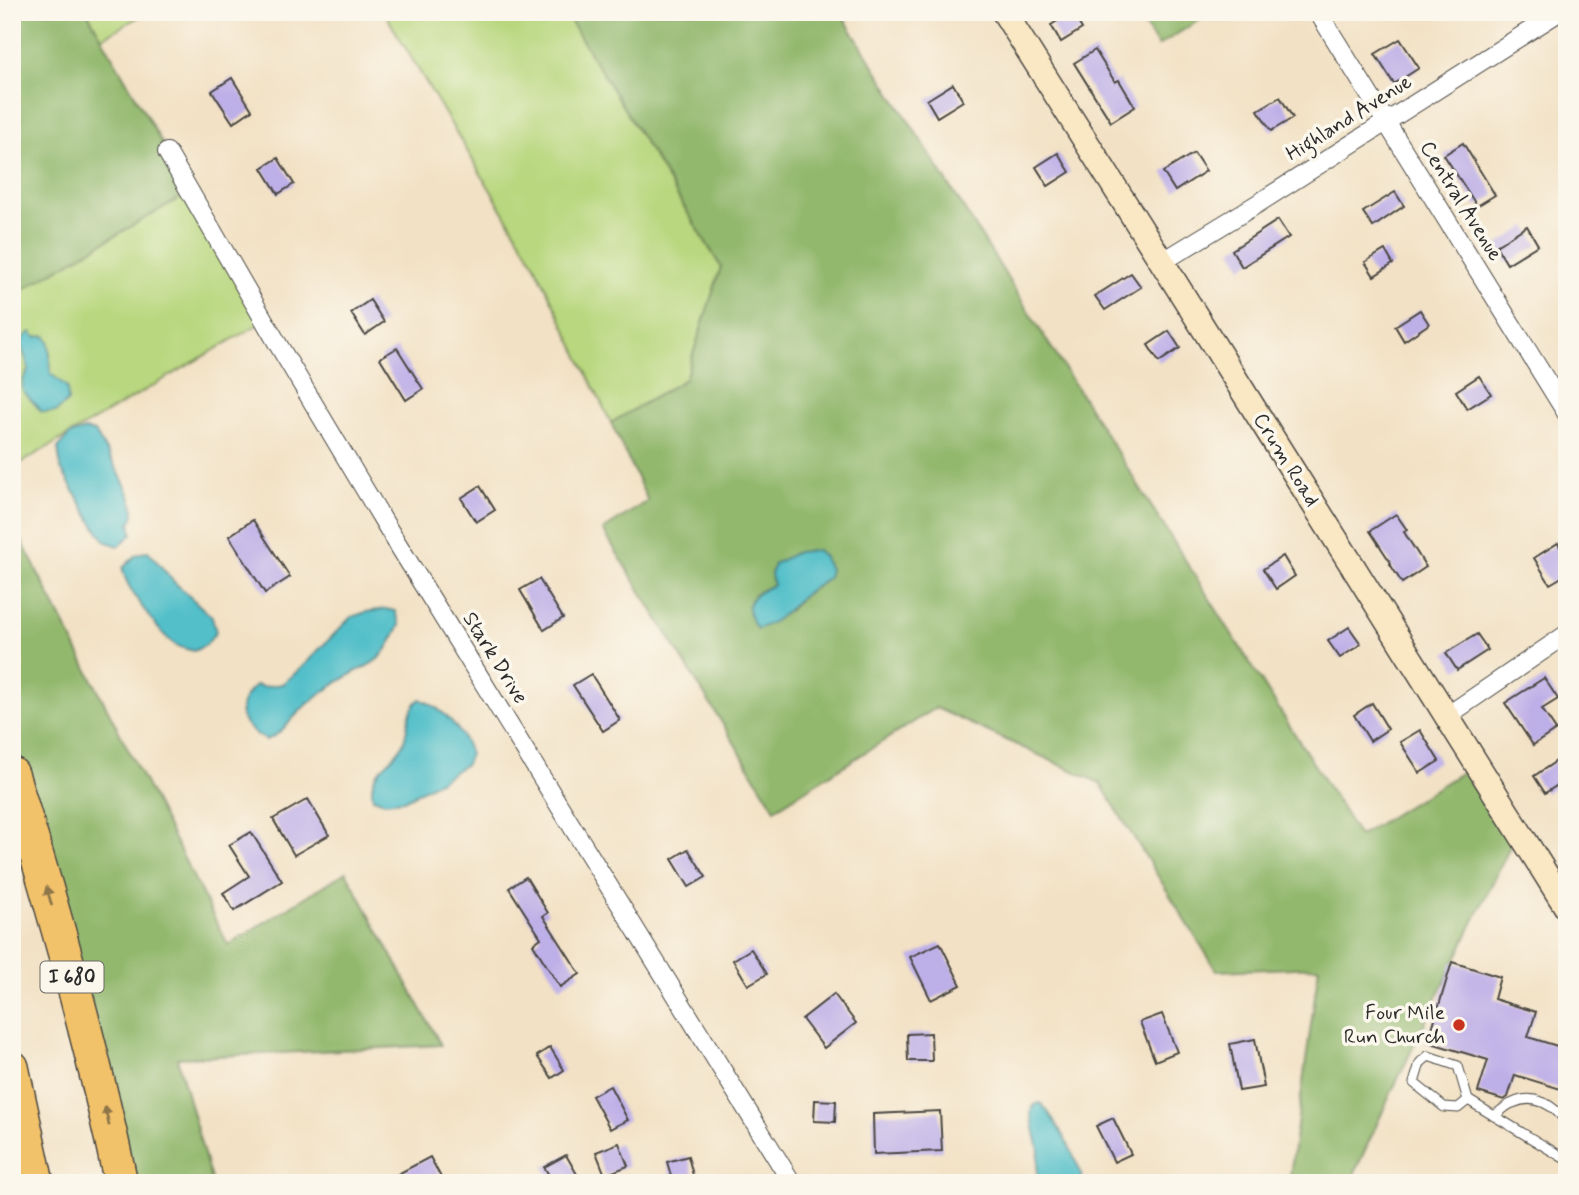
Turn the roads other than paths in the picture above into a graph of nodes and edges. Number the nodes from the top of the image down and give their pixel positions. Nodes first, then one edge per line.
1 (1004, 12) edge
2 (1318, 12) edge
3 (1559, 12) edge
4 (1386, 122) junction
5 (167, 152) dead end
6 (1162, 262) junction
7 (1567, 414) edge
8 (1567, 634) edge
9 (1447, 716) junction
10 (12, 774) edge
11 (1567, 908) edge
12 (12, 1067) edge
13 (1468, 1100) junction
14 (1494, 1116) junction
15 (1567, 1123) edge
16 (1567, 1160) edge
17 (12, 1175) edge
18 (32, 1183) edge
19 (37, 1183) edge
20 (121, 1183) edge
21 (792, 1183) edge

1 - 6 street, Crum Road
2 - 4 street, Central Avenue
3 - 4 street, Highland Avenue
4 - 6 street, Highland Avenue
4 - 7 street, Central Avenue
5 - 21 street, Stark Drive
6 - 9 street, Crum Road
8 - 9 street
9 - 11 street, Crum Road
20 -> 10 highway, I 680
12 - 19 highway
13 - 13 lane
13 - 14 lane
14 - 15 lane
14 - 16 lane
17 - 18 street

